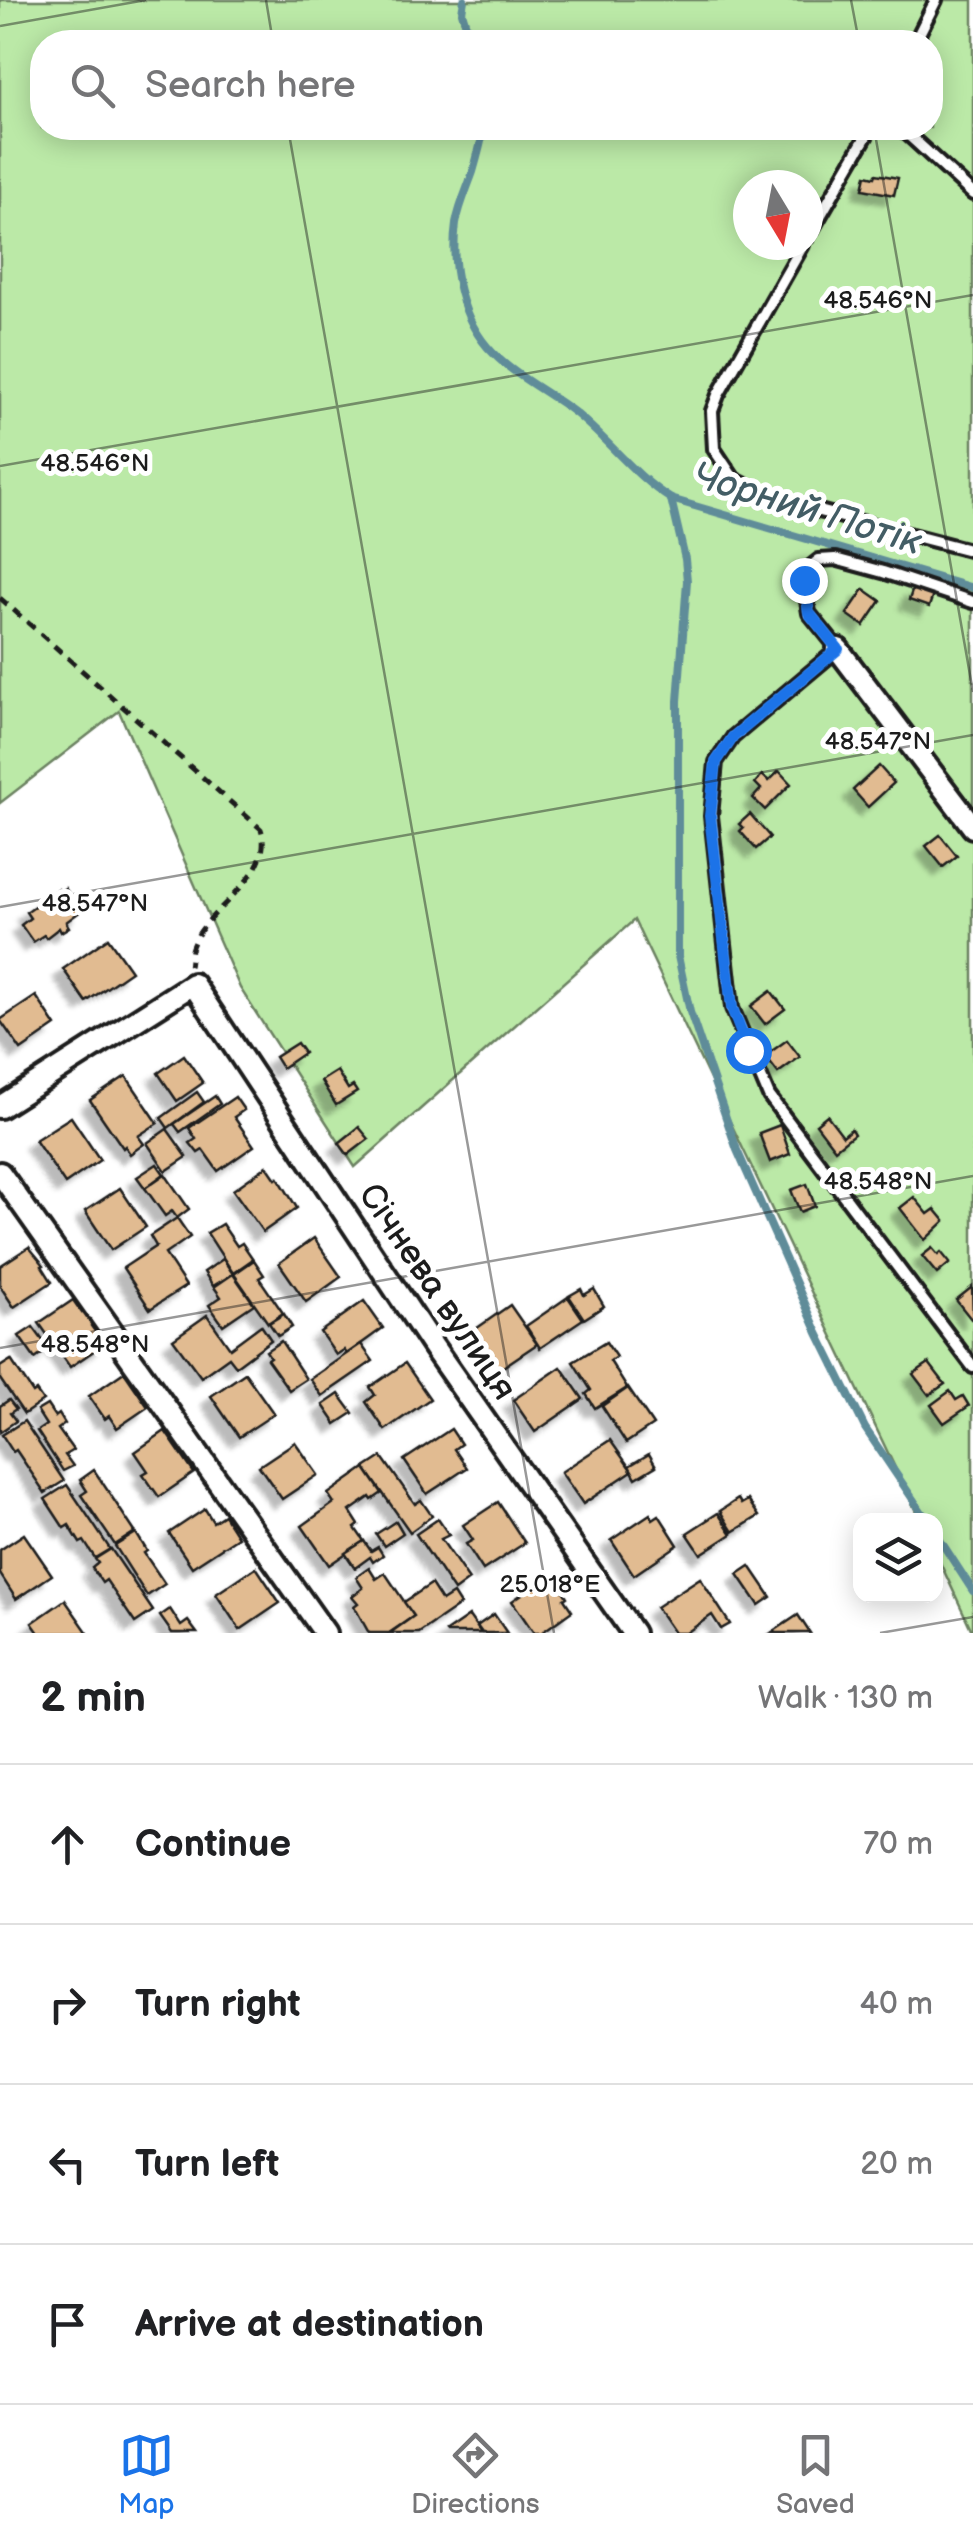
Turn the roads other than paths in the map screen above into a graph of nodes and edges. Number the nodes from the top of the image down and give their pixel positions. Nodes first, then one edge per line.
1 (936, 0) edge
2 (920, 30) edge
3 (864, 140) edge
4 (914, 140) edge
5 (973, 194) edge
6 (823, 211) edge
7 (795, 260) edge
8 (973, 551) edge
9 (973, 602) edge
10 (838, 649) junction
11 (973, 827) edge
12 (0, 1107) edge
13 (0, 1172) edge
14 (973, 1367) edge
15 (325, 1633) edge
16 (634, 1633) edge

1 - 2 lane
3 - 6 lane
4 - 5 lane
7 - 8 lane
9 - 10 lane
10 - 11 street
10 - 14 lane
12 - 16 street, Січнева вулиця
13 - 15 street

